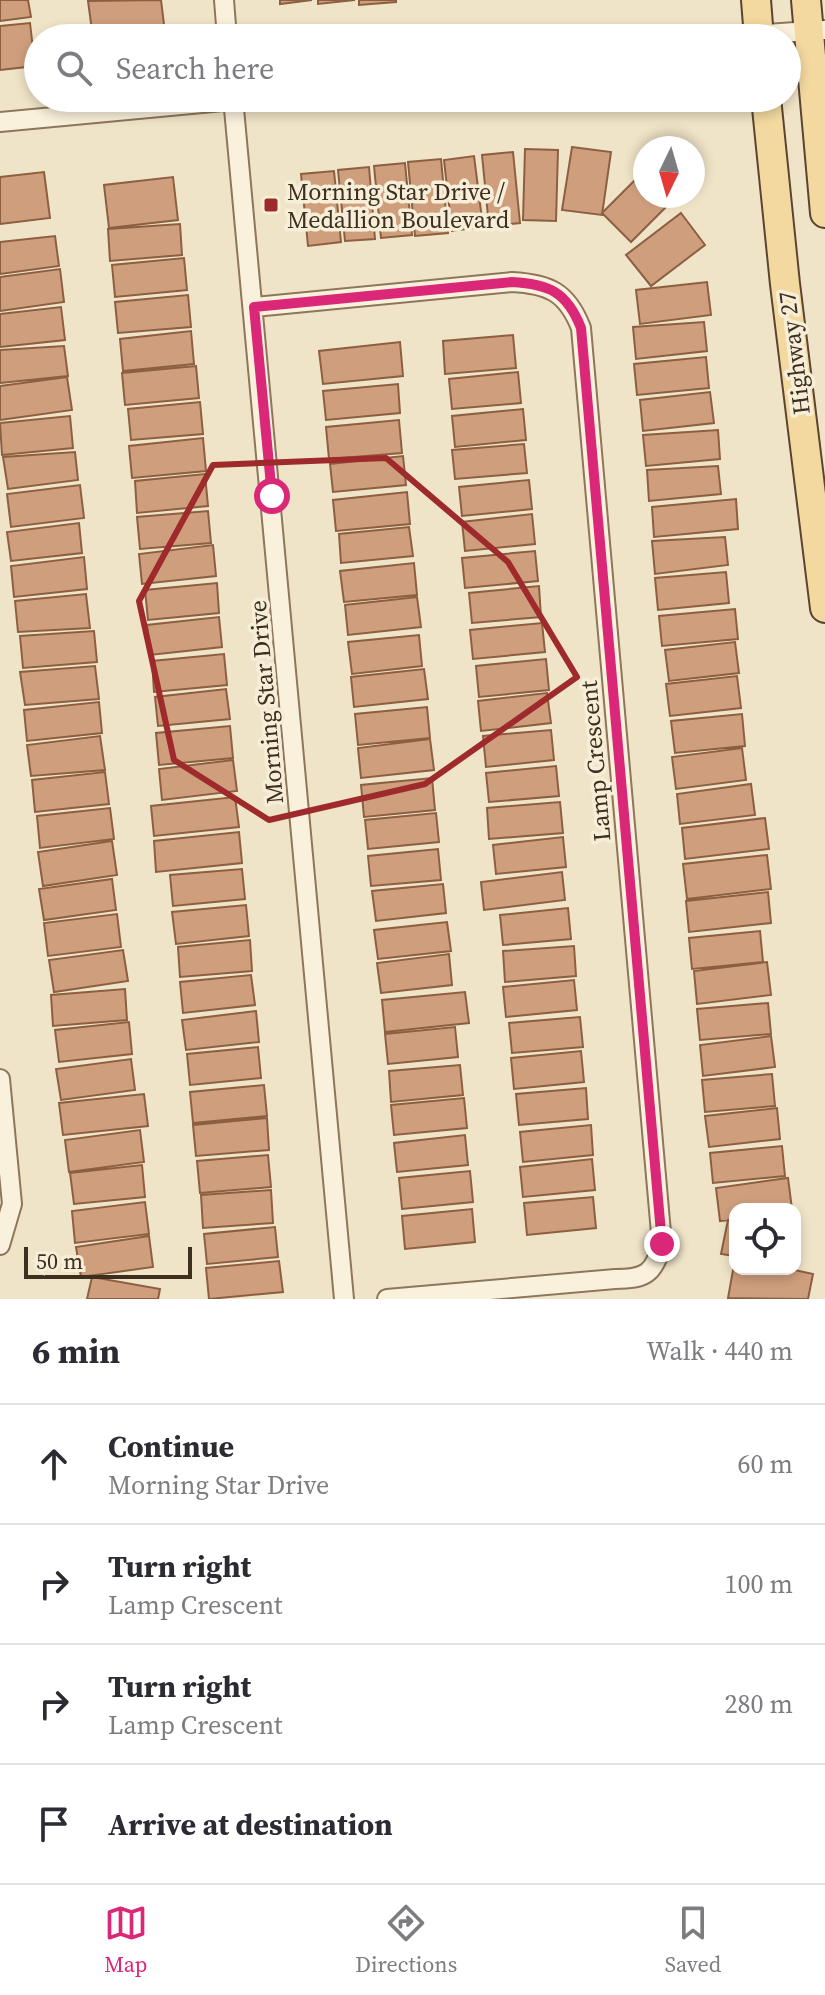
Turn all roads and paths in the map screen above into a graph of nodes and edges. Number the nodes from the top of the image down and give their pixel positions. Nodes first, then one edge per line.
1 (224, 0) edge
2 (756, 0) edge
3 (806, 0) edge
4 (226, 24) edge
5 (758, 24) edge
6 (816, 30) edge
7 (808, 72) edge
8 (101, 112) edge
9 (234, 112) edge
10 (767, 112) edge
11 (0, 122) edge
12 (825, 213) edge
13 (254, 307) junction
14 (825, 608) edge
15 (0, 1079) edge
16 (0, 1245) edge
17 (344, 1299) edge
18 (387, 1299) edge

1 - 4 street
2 - 5 main road
3 - 6 main road
6 - 7 main road
7 - 12 main road
8 - 11 street
9 - 13 street, Morning Star Drive
10 - 14 main road, Highway 27
13 - 17 street, Morning Star Drive
13 - 18 street, Lamp Crescent
15 - 16 street

